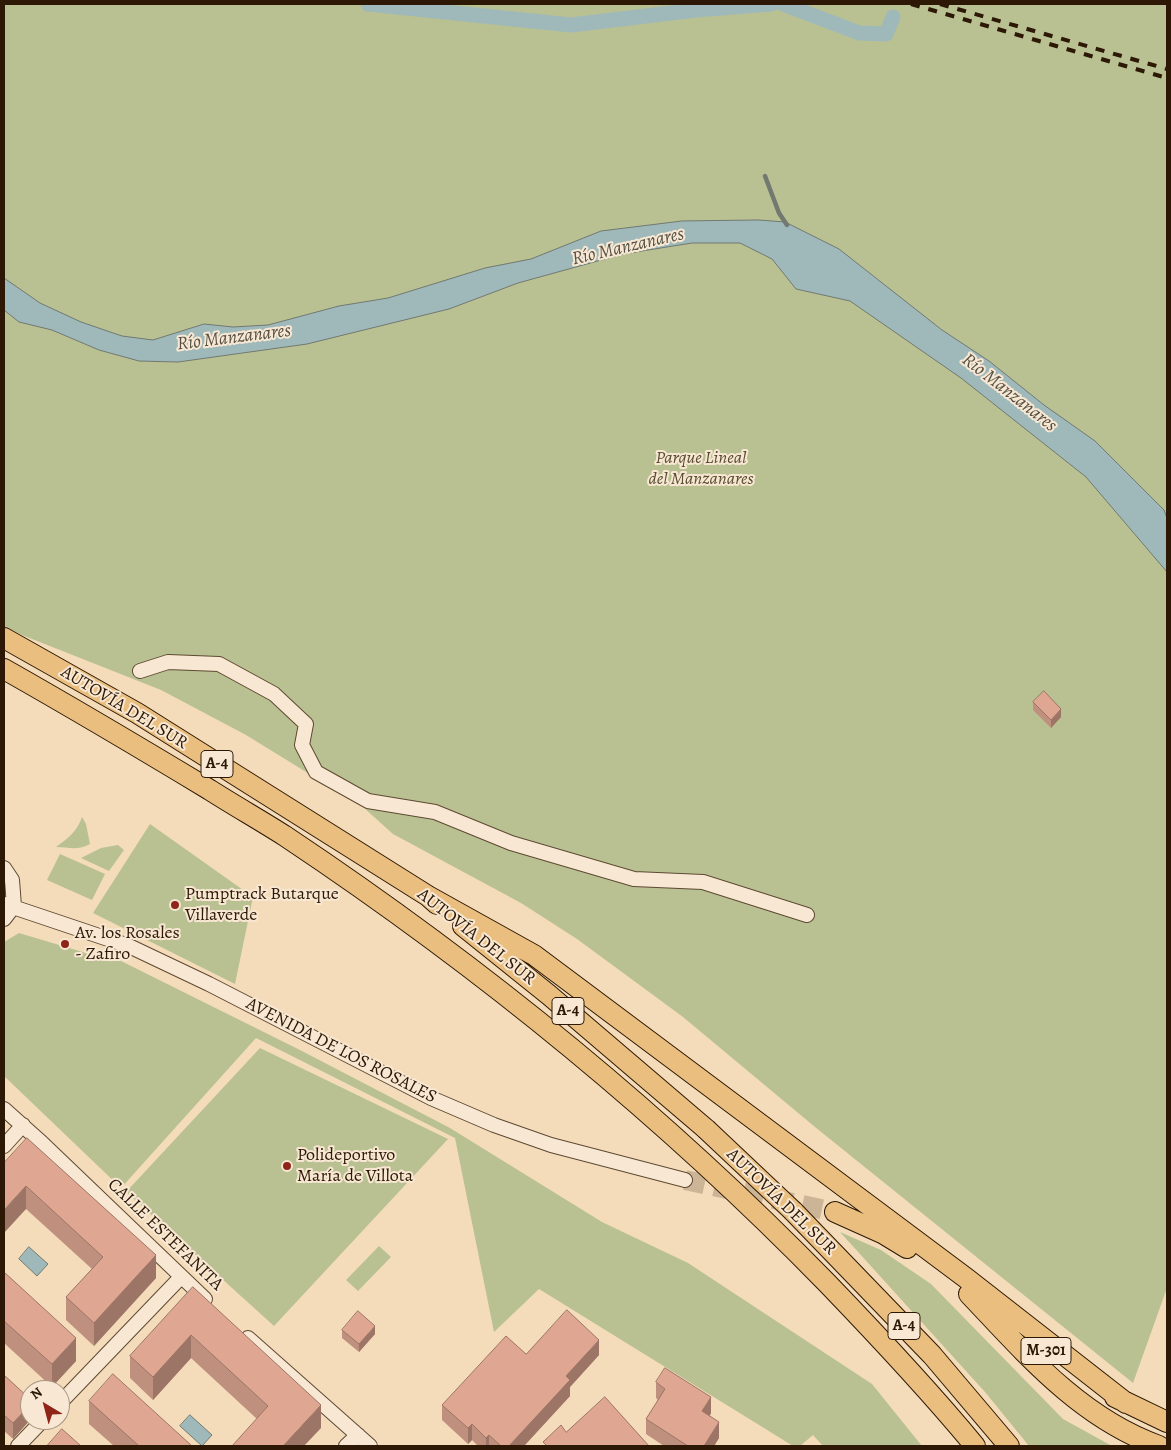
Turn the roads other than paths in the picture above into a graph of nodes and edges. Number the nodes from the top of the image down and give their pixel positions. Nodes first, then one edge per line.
1 (4, 638) edge
2 (4, 669) edge
3 (140, 671) dead end
4 (4, 868) edge
5 (428, 896) junction
6 (9, 905) edge
7 (807, 915) dead end
8 (4, 918) edge
9 (4, 1109) edge
10 (22, 1125) junction
11 (4, 1146) edge
12 (685, 1180) tunnel mouth
13 (835, 1212) tunnel mouth
14 (180, 1277) junction
15 (969, 1294) junction
16 (217, 1310) edge
17 (239, 1330) edge
18 (70, 1392) edge
19 (1126, 1403) junction
20 (1167, 1422) edge
21 (33, 1430) edge
22 (358, 1435) junction
23 (18, 1446) edge
24 (346, 1446) edge
25 (370, 1446) edge
26 (974, 1446) edge
27 (1009, 1446) edge
28 (1159, 1446) edge

1 - 5 highway, AUTOVÍA DEL SUR / A-4
2 - 26 highway, AUTOVÍA DEL SUR / A-4
3 - 7 street
4 - 6 street
5 - 19 highway
5 - 27 highway, AUTOVÍA DEL SUR / A-4, bridge
6 - 8 street
6 - 12 street, AVENIDA DE LOS ROSALES
9 - 10 street, CALLE ESTEFANITA
10 - 11 street
10 - 14 street, CALLE ESTEFANITA
13 - 15 highway, M-301
14 - 16 street, CALLE ESTEFANITA
14 - 18 street
15 - 19 highway, M-301
15 - 28 highway, M-301
17 - 22 street
19 - 20 highway, M-301
21 - 23 street
22 - 24 street
22 - 25 street

